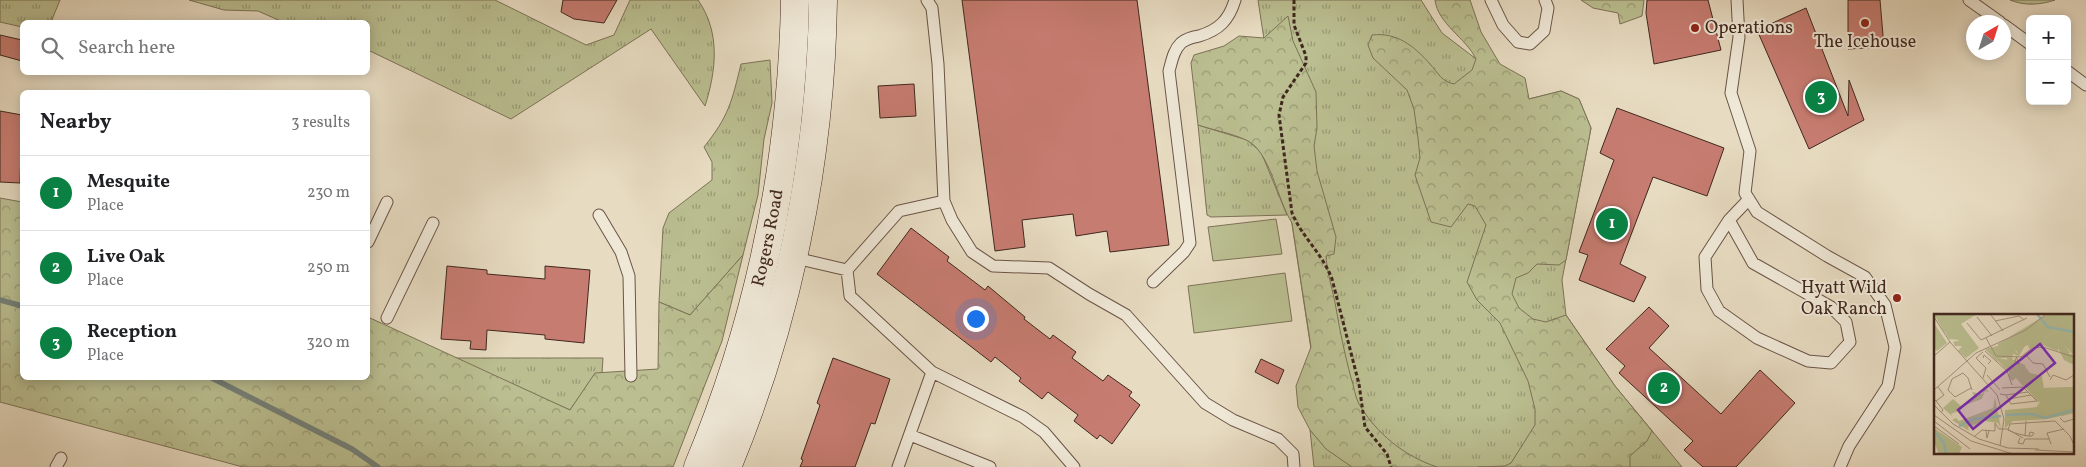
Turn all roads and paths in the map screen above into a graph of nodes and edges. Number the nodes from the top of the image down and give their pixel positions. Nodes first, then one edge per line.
1 (794, 0) edge
2 (822, 0) edge
3 (927, 0) edge
4 (1235, 0) edge
5 (1294, 0) edge
6 (1491, 0) edge
7 (1545, 0) edge
8 (1737, 0) edge
9 (1968, 0) edge
10 (1990, 15) edge
11 (2011, 30) edge
12 (2026, 41) edge
13 (2071, 74) edge
14 (2086, 85) edge
15 (1749, 199) junction
16 (387, 202) dead end
17 (944, 202) junction
18 (599, 215) dead end
19 (1729, 220) junction
20 (433, 223) dead end
21 (370, 238) edge
22 (779, 254) junction
23 (847, 270) junction
24 (1153, 282) dead end
25 (387, 318) dead end
26 (932, 372) junction
27 (631, 376) dead end
28 (910, 434) junction
29 (698, 467) edge
30 (727, 467) edge
31 (898, 467) edge
32 (990, 467) edge
33 (1074, 467) edge
34 (1294, 467) edge
35 (1391, 467) edge
36 (1840, 467) edge

1 - 22 main road, Rogers Road
2 - 22 main road, Rogers Road
3 - 17 lane
4 - 24 lane
5 - 35 path
6 - 7 lane
8 - 15 lane
9 - 10 lane
11 - 12 lane
13 - 14 lane
15 - 19 lane
15 - 36 lane
16 - 21 lane
17 - 23 lane
17 - 34 lane
18 - 27 lane
19 - 19 lane
20 - 25 lane
22 - 23 lane
22 - 29 main road, Rogers Road
22 - 30 main road, Rogers Road
23 - 26 lane
26 - 28 lane
26 - 33 lane
28 - 31 lane
28 - 32 lane

